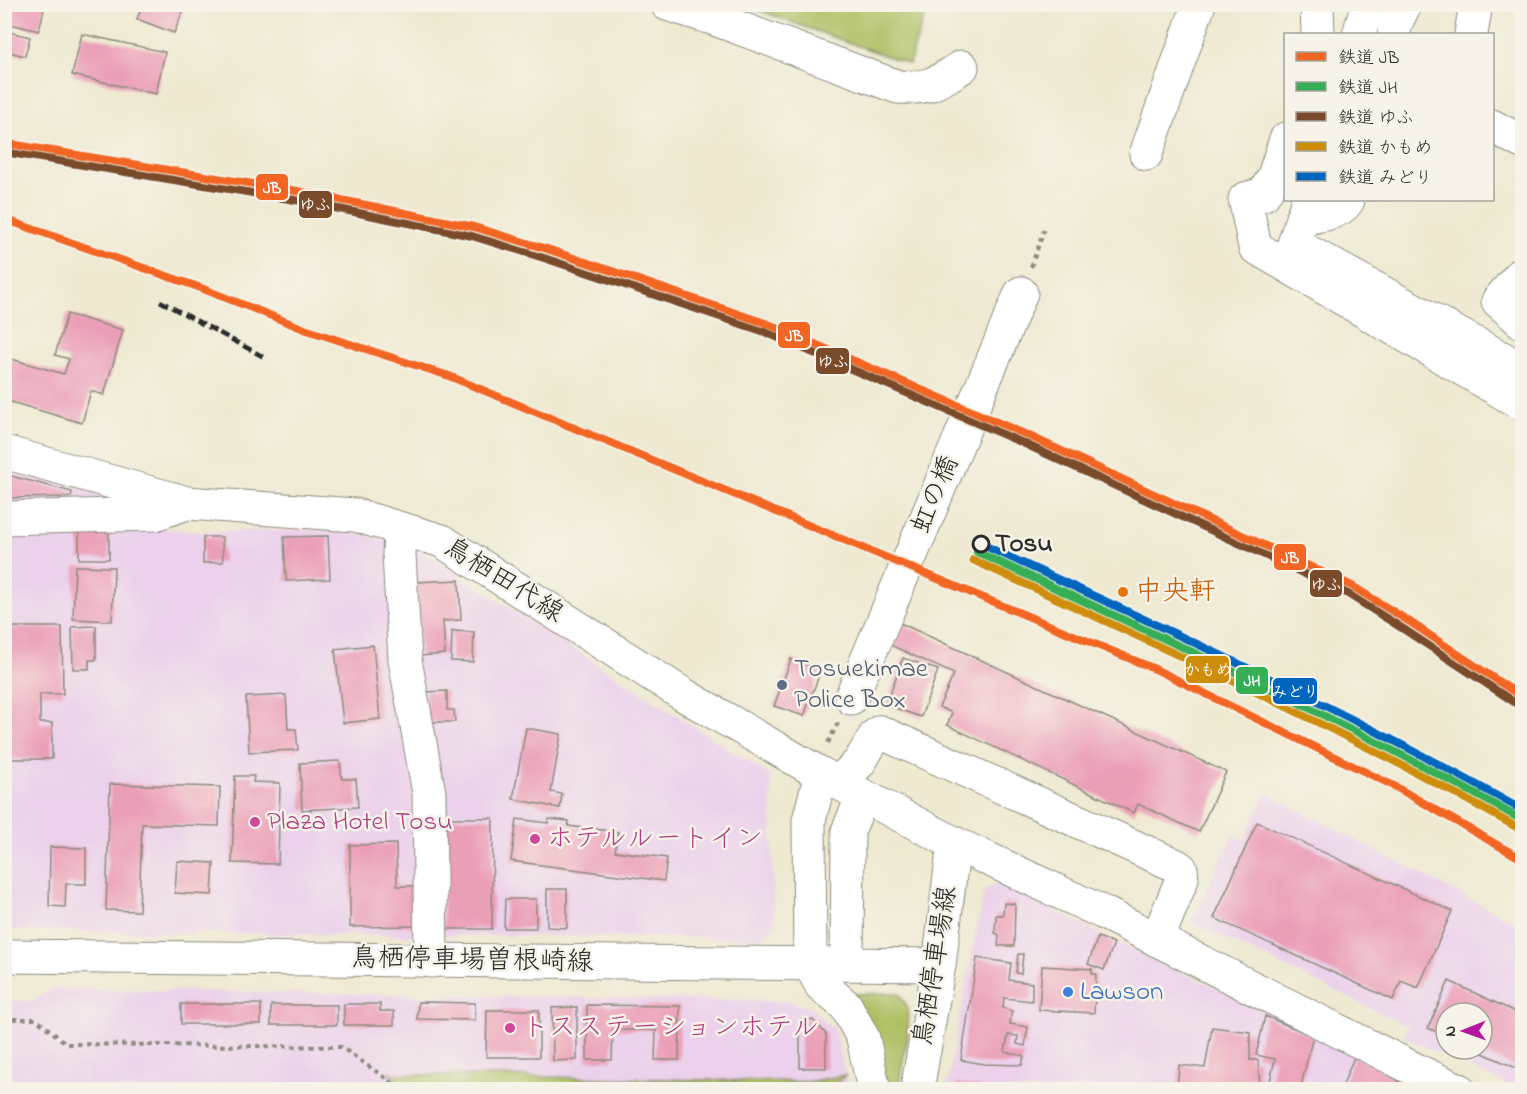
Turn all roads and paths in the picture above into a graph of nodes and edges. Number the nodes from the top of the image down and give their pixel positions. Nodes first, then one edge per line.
1 (667, 4) edge
2 (1198, 4) edge
3 (1317, 4) edge
4 (1368, 4) edge
5 (1405, 4) edge
6 (1476, 4) edge
7 (1318, 33) edge
8 (1359, 33) edge
9 (1394, 33) edge
10 (1471, 33) edge
11 (962, 67) dead end
12 (1494, 127) edge
13 (1522, 142) edge
14 (1284, 145) edge
15 (1146, 154) dead end
16 (1347, 201) edge
17 (1305, 209) edge
18 (1044, 230) dead end
19 (1522, 273) edge
20 (1021, 293) joint
21 (1522, 322) edge
22 (1522, 369) edge
23 (1522, 404) edge
24 (4, 452) edge
25 (187, 503) junction
26 (4, 518) edge
27 (400, 529) junction
28 (850, 698) dead end
29 (841, 784) junction
30 (954, 843) junction
31 (1156, 940) junction
32 (4, 956) edge
33 (431, 961) junction
34 (810, 964) junction
35 (847, 964) junction
36 (939, 965) junction
37 (4, 1019) edge
38 (1423, 1081) edge
39 (403, 1089) edge
40 (874, 1089) edge
41 (917, 1089) edge
42 (1459, 1089) edge

1 - 11 street
2 - 15 street
3 - 7 street
4 - 8 street
5 - 9 street
6 - 10 street
12 - 13 street
14 - 23 street
16 - 17 street
17 - 22 street
18 - 20 path
19 - 21 street
20 - 28 street, 虹の橋
24 - 25 street, 鳥栖田代線
25 - 26 street
25 - 27 street, 鳥栖田代線
27 - 29 street, 鳥栖田代線
27 - 33 street
29 - 30 street, 鳥栖田代線
29 - 31 street
29 - 34 street
29 - 35 street
30 - 31 street, 鳥栖田代線
30 - 36 street, 鳥栖停車場線
31 - 38 street, 鳥栖田代線
32 - 33 street, 鳥栖停車場曽根崎線
33 - 34 street, 鳥栖停車場曽根崎線
34 - 35 street, 鳥栖停車場曽根崎線
34 - 40 street
35 - 36 street, 鳥栖停車場曽根崎線
36 - 41 street, 鳥栖停車場線
37 - 39 path
38 - 42 street, 鳥栖田代線

